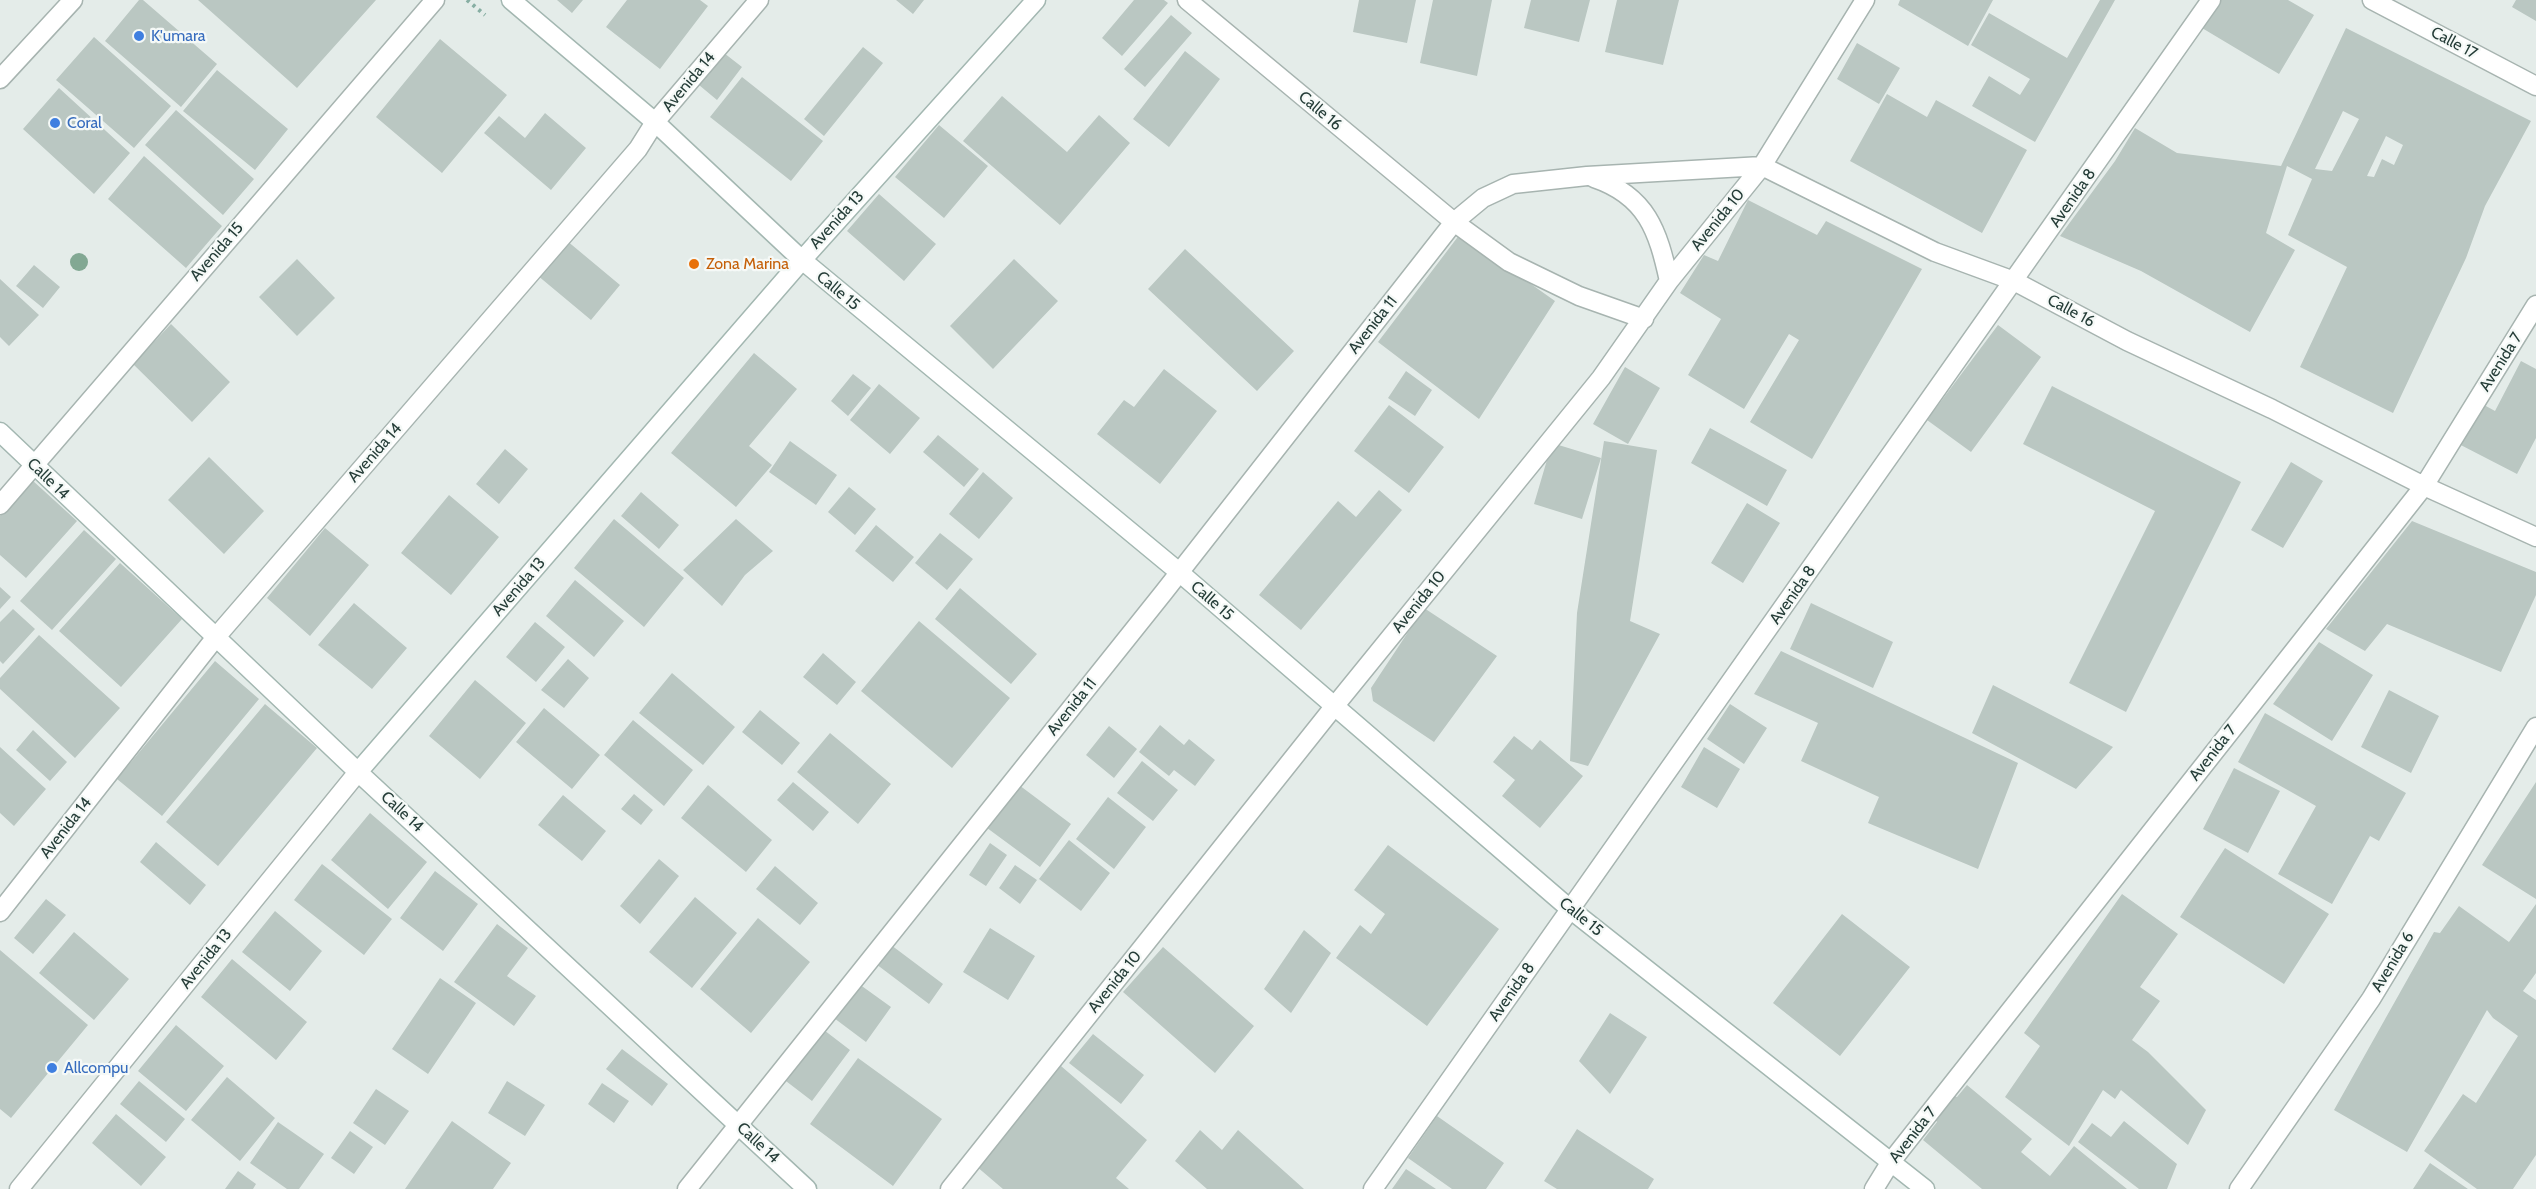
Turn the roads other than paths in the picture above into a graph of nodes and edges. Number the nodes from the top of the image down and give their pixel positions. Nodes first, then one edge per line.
1 (73, 0) edge
2 (435, 0) edge
3 (511, 0) edge
4 (759, 0) edge
5 (1036, 0) edge
6 (1187, 0) edge
7 (1865, 0) edge
8 (2211, 0) edge
9 (2372, 0) edge
10 (0, 79) edge
11 (2536, 86) edge
12 (655, 122) junction
13 (1762, 166) junction
14 (1587, 176) junction
15 (1454, 222) junction
16 (802, 260) junction
17 (1669, 281) junction
18 (2014, 282) junction
19 (2536, 305) edge
20 (1644, 319) junction
21 (0, 432) edge
22 (34, 465) junction
23 (2424, 486) junction
24 (0, 505) edge
25 (2536, 537) edge
26 (1179, 572) junction
27 (216, 637) junction
28 (1333, 708) junction
29 (2536, 727) edge
30 (358, 772) junction
31 (1570, 909) junction
32 (0, 912) edge
33 (738, 1125) junction
34 (1890, 1163) junction
35 (19, 1189) edge
36 (687, 1189) edge
37 (807, 1189) edge
38 (950, 1189) edge
39 (1373, 1189) edge
40 (1874, 1189) edge
41 (1925, 1189) edge
42 (2239, 1189) edge

1 - 10 street
2 - 22 street, Avenida 15
3 - 12 street, Calle 15
4 - 12 street, Avenida 14
5 - 16 street, Avenida 13
6 - 15 street, Calle 16
7 - 13 street, Avenida 10
8 - 18 street, Avenida 8
9 - 11 street, Calle 17
12 - 16 street, Calle 15
12 - 27 street, Avenida 14
13 - 14 street, Calle 16
13 - 17 street, Avenida 10
13 - 18 street, Calle 16
14 - 15 street, Calle 16
14 - 17 street, Calle 16
15 - 20 street, Calle 16
15 - 26 street, Avenida 11
16 - 26 street, Calle 15
16 - 30 street, Avenida 13
17 - 20 street, Avenida 10
18 - 23 street, Calle 16
18 - 31 street, Avenida 8
19 - 23 street, Avenida 7
20 - 28 street, Avenida 10
21 - 22 street, Calle 14
22 - 24 street, Avenida 15
22 - 27 street, Calle 14
23 - 25 street, Calle 16
23 - 34 street, Avenida 7
26 - 28 street, Calle 15
26 - 33 street, Avenida 11
27 - 30 street, Calle 14
27 - 32 street, Avenida 14
28 - 31 street, Calle 15
28 - 38 street, Avenida 10
29 - 42 street, Avenida 6
30 - 33 street, Calle 14
30 - 35 street, Avenida 13
31 - 34 street, Calle 15
31 - 39 street, Avenida 8
33 - 36 street, Avenida 11
33 - 37 street, Calle 14
34 - 40 street, Avenida 7
34 - 41 street, Calle 15

